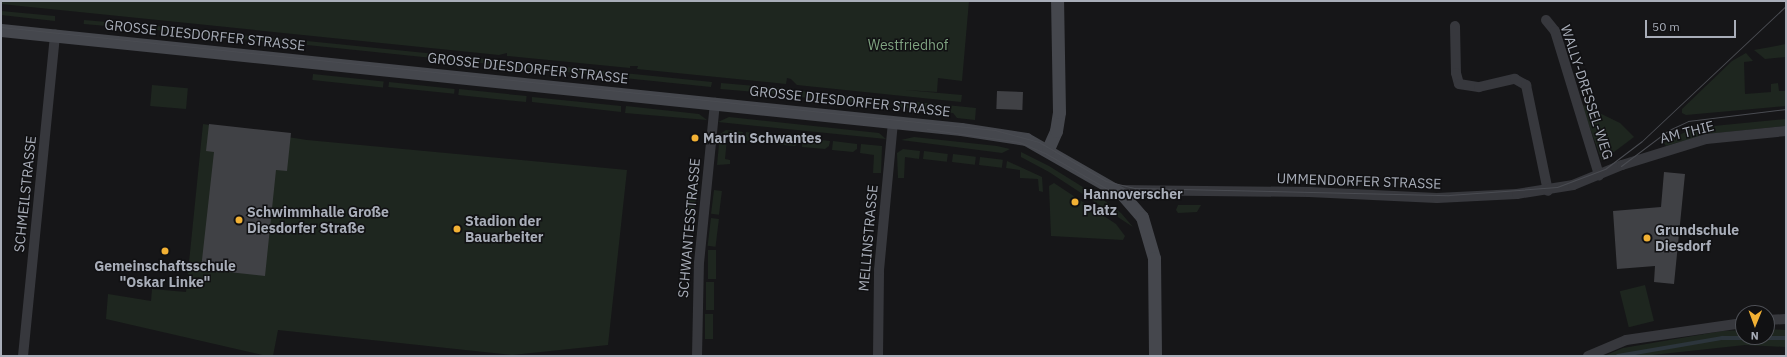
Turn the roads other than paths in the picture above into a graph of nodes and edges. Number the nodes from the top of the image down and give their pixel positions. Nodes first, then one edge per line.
1 (1057, 1) edge
2 (1546, 20) dead end
3 (1455, 26) dead end
4 (1, 30) edge
5 (55, 35) junction
6 (714, 103) junction
7 (893, 122) junction
8 (1786, 131) edge
9 (1048, 149) junction
10 (1599, 176) junction
11 (1116, 190) junction
12 (1548, 191) junction
13 (1786, 319) edge
14 (1775, 320) edge
15 (1735, 324) edge
16 (23, 356) edge
17 (697, 356) edge
18 (878, 356) edge
19 (1155, 356) edge
20 (1588, 356) edge

1 - 9 main road
2 - 10 street, WALLY-DRESSEL-WEG
3 - 12 street
4 - 5 main road, GROSSE DIESDORFER STRASSE
5 - 6 main road, GROSSE DIESDORFER STRASSE
5 - 16 street, SCHMEILSTRASSE
6 - 7 main road, GROSSE DIESDORFER STRASSE
6 - 17 street, SCHWANTESSTRASSE
7 - 9 main road, GROSSE DIESDORFER STRASSE
7 - 18 street, MELLINSTRASSE
8 - 10 street, AM THIE
9 - 11 main road, GROSSE DIESDORFER STRASSE
10 - 12 street, UMMENDORFER STRASSE
11 - 12 street, UMMENDORFER STRASSE
11 - 19 main road, GROSSE DIESDORFER STRASSE
13 - 14 street
15 - 20 street

